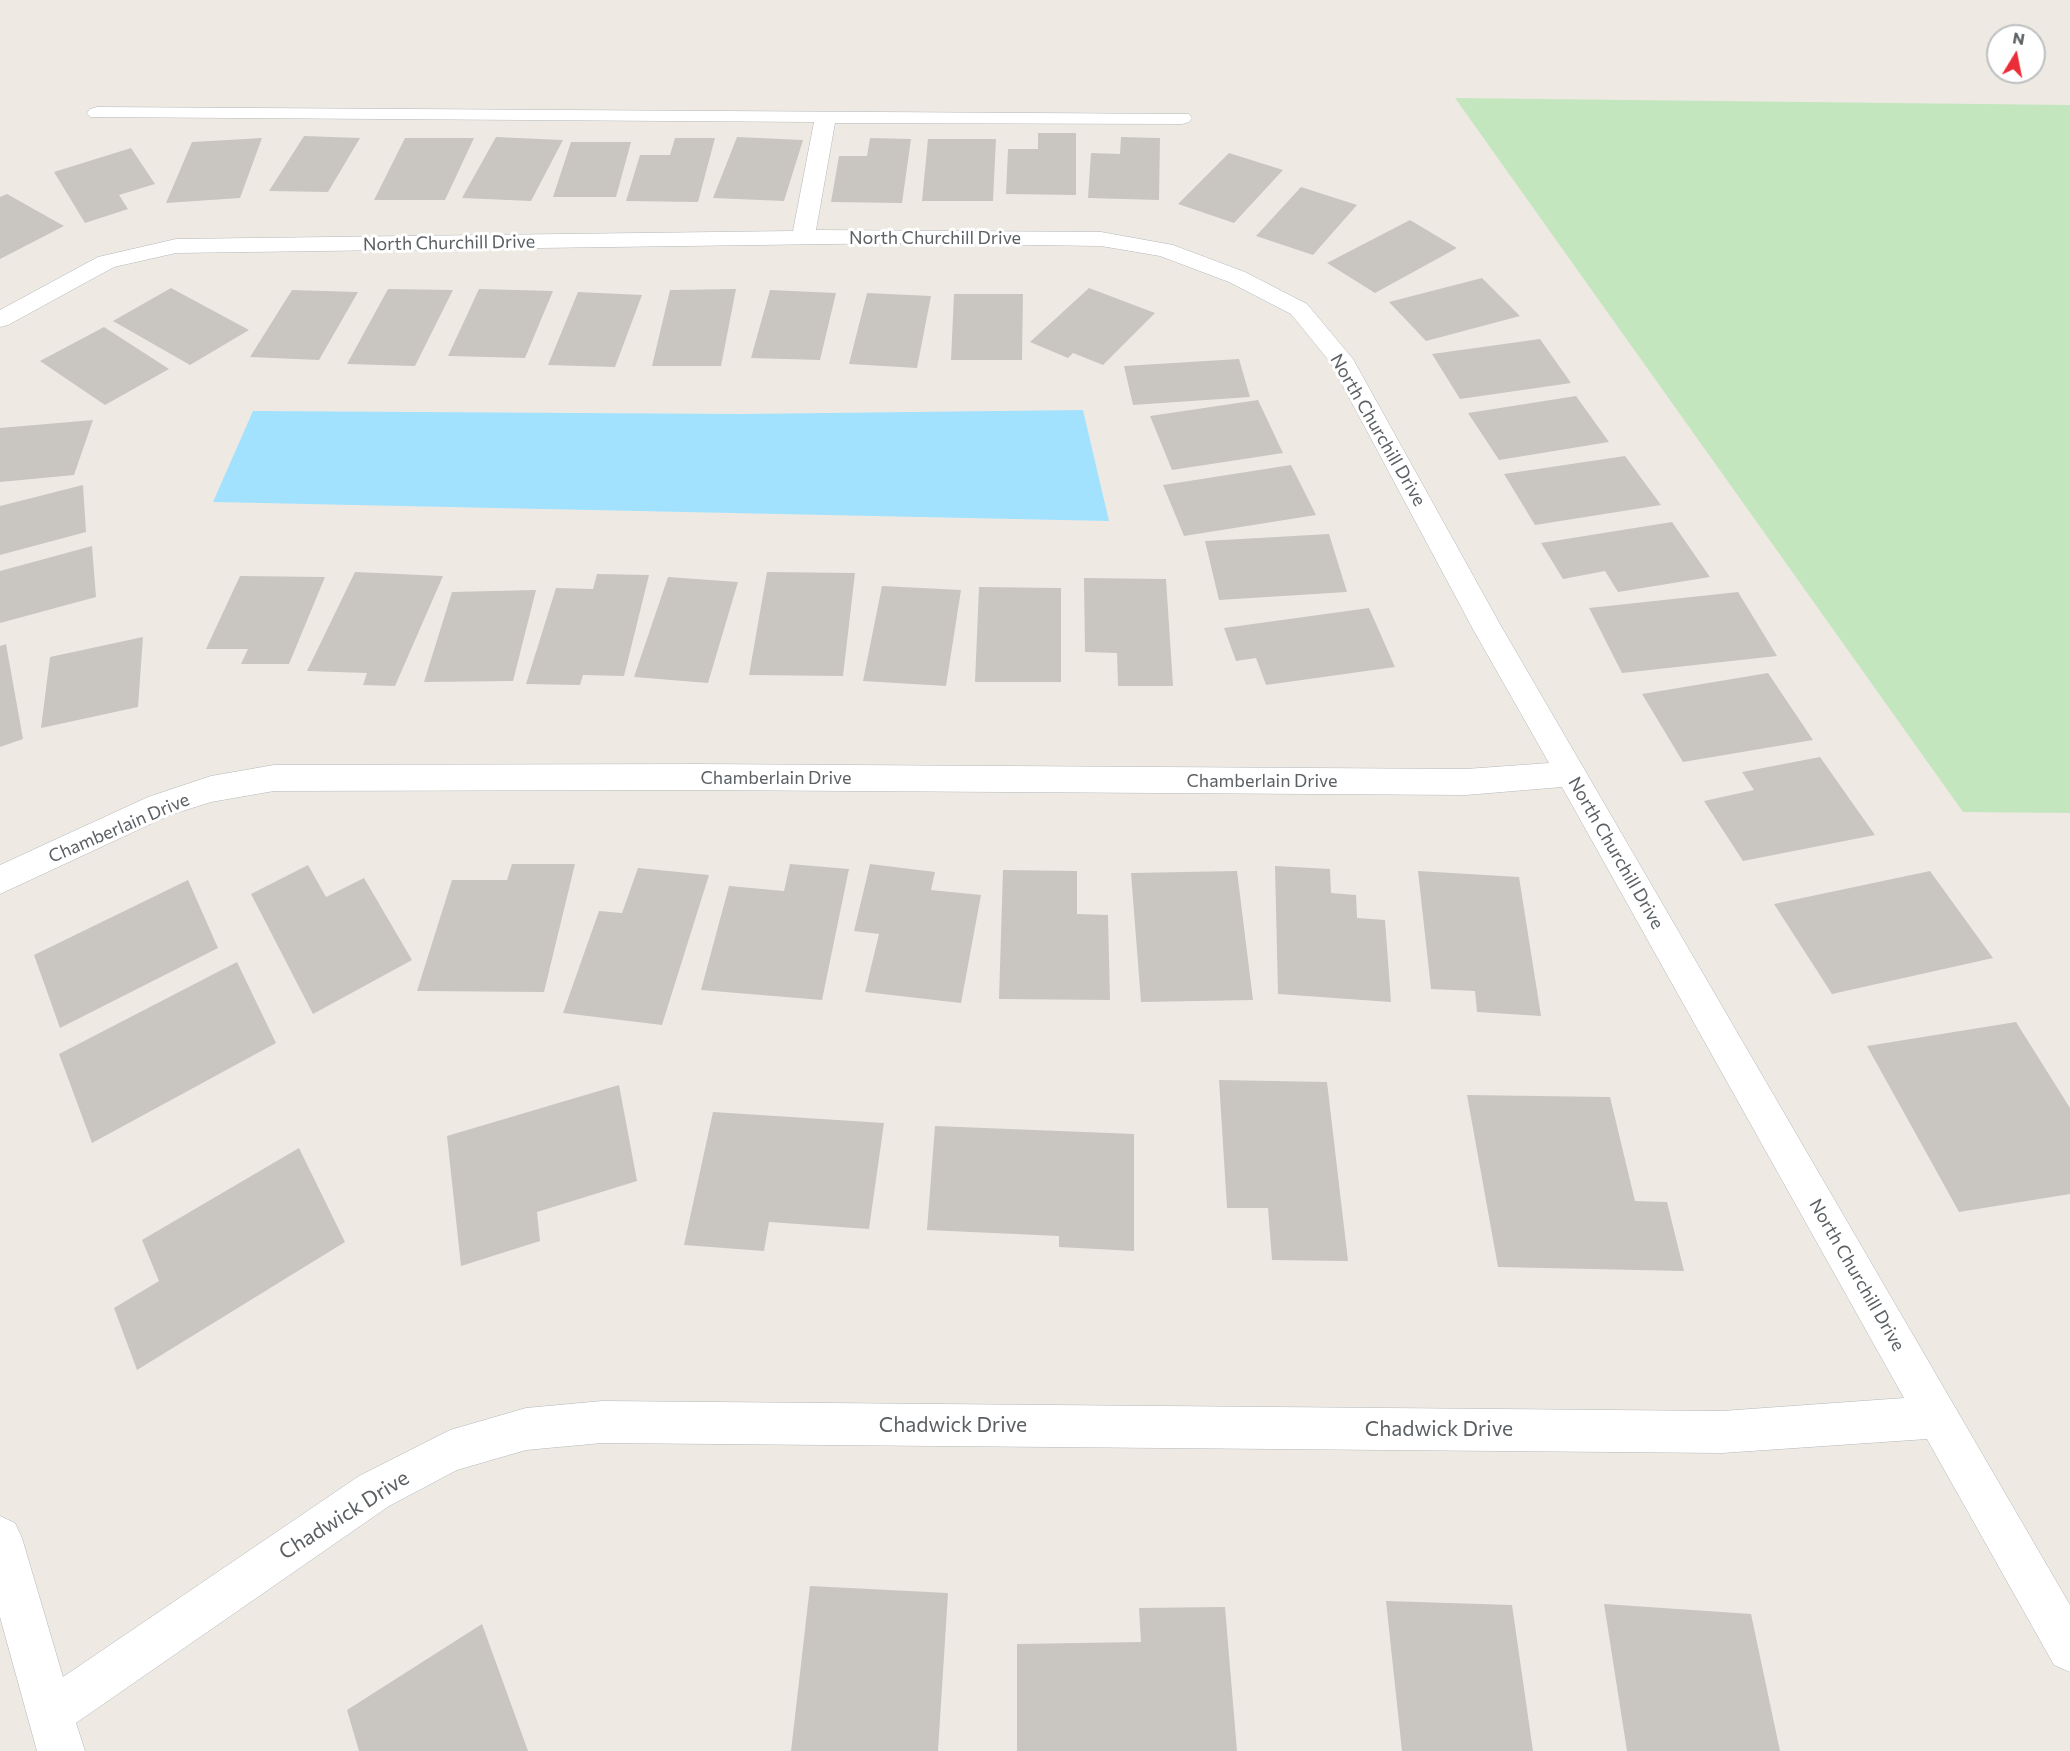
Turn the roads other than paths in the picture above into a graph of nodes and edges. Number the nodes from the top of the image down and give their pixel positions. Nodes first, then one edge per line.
1 (97, 113) dead end
2 (826, 116) junction
3 (1182, 118) dead end
4 (802, 238) junction
5 (0, 320) edge
6 (1571, 774) junction
7 (0, 880) edge
8 (1938, 1417) junction
9 (0, 1538) edge
10 (2070, 1649) edge
11 (55, 1732) edge

1 - 2 street
2 - 3 street
2 - 4 street
4 - 5 street, North Churchill Drive
4 - 6 street, North Churchill Drive
6 - 7 street, Chamberlain Drive
6 - 8 street, North Churchill Drive
8 - 10 street, North Churchill Drive
8 - 11 street, Chadwick Drive
9 - 11 street

